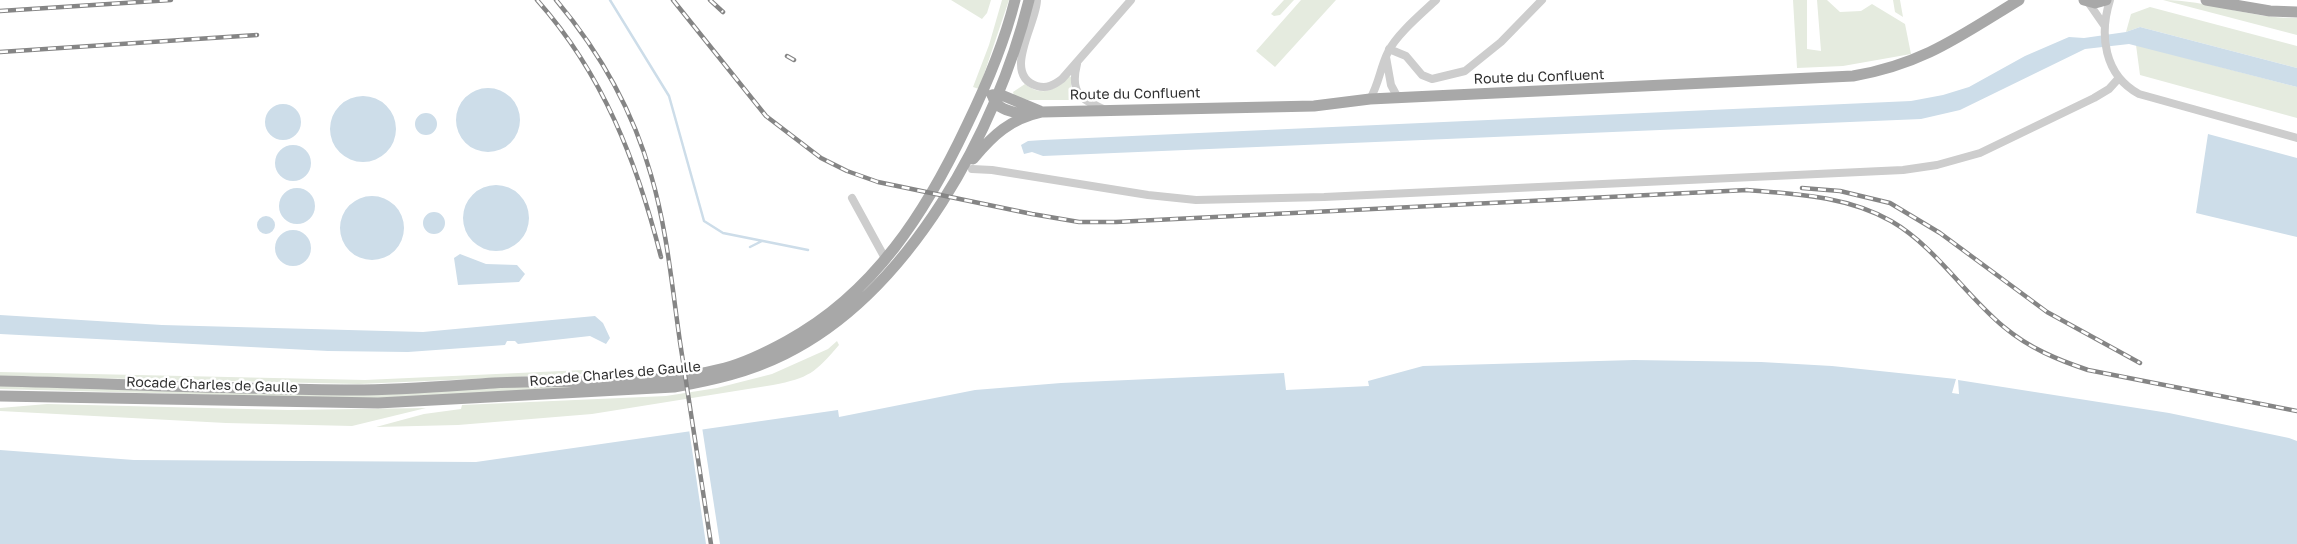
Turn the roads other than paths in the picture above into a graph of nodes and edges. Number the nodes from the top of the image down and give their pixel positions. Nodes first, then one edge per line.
1 (1029, 0) edge
2 (1037, 0) edge
3 (1131, 0) edge
4 (1436, 0) edge
5 (1542, 0) edge
6 (2019, 0) edge
7 (2085, 0) edge
8 (2106, 0) edge
9 (2110, 0) edge
10 (2206, 0) edge
11 (2244, 0) edge
12 (1014, 5) edge
13 (2297, 5) edge
14 (2297, 12) edge
15 (2104, 28) junction
16 (1387, 53) junction
17 (1078, 62) junction
18 (2118, 79) junction
19 (996, 98) junction
20 (1398, 98) junction
21 (1370, 99) junction
22 (977, 106) junction
23 (1105, 110) junction
24 (1042, 112) junction
25 (1026, 115) junction
26 (2297, 138) edge
27 (972, 169) dead end
28 (960, 172) junction
29 (852, 198) dead end
30 (886, 260) junction
31 (0, 381) edge
32 (0, 396) edge

1 - 19 main road, Rocade Charles de Gaulle
2 - 17 street
3 - 17 street
4 - 16 street
5 - 16 street
6 - 20 main road, Route du Confluent
7 - 8 main road
7 - 15 street
9 - 15 street
10 - 14 main road
11 - 13 main road
12 - 19 main road
12 - 22 main road, Rocade Charles de Gaulle
15 - 18 street
16 - 20 street
16 - 21 street
17 - 23 street
18 - 26 street
18 - 27 street
19 - 22 main road
19 - 24 main road
19 - 25 main road
19 - 28 main road, Rocade Charles de Gaulle
20 - 21 main road, Route du Confluent
21 - 23 main road, Route du Confluent
22 - 30 main road, Rocade Charles de Gaulle
23 - 24 main road, Route du Confluent
24 - 25 main road, Route du Confluent
25 - 28 main road
28 - 32 main road, Rocade Charles de Gaulle
29 - 30 street
30 - 31 main road, Rocade Charles de Gaulle

